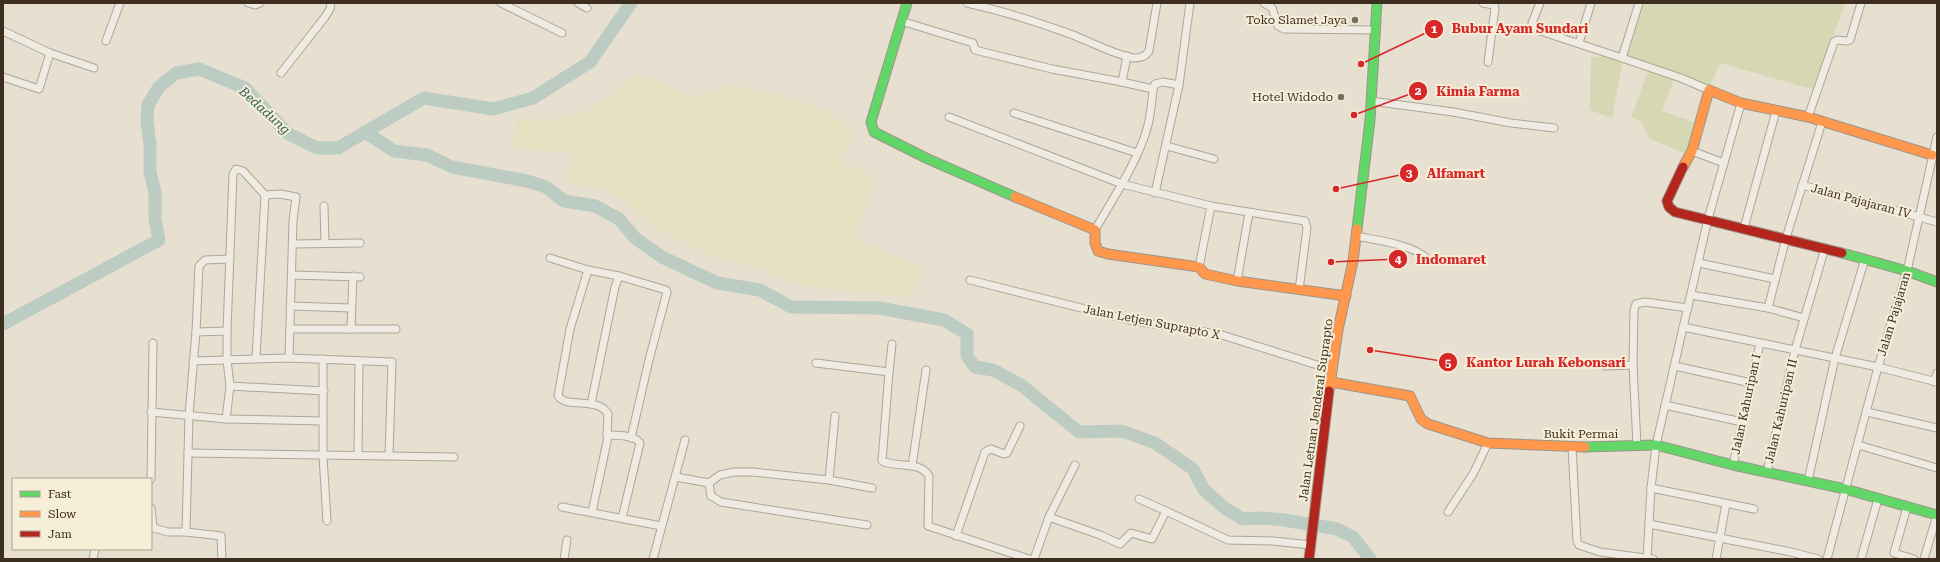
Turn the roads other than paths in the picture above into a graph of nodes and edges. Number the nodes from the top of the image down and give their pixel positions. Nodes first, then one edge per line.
1 (120, 3) edge
2 (248, 3) edge
3 (260, 3) edge
4 (502, 3) edge
5 (578, 3) edge
6 (907, 3) edge
7 (967, 3) edge
8 (1157, 3) edge
9 (1190, 3) edge
10 (1264, 3) edge
11 (1377, 3) edge
12 (1483, 3) edge
13 (1540, 3) edge
14 (1591, 3) edge
15 (1639, 3) edge
16 (1861, 3) edge
17 (332, 4) edge
18 (587, 8) dead end
19 (901, 21) junction
20 (1375, 30) junction
21 (3, 32) edge
22 (562, 33) dead end
23 (106, 41) dead end
24 (1579, 43) junction
25 (50, 53) junction
26 (1127, 56) junction
27 (1622, 58) junction
28 (1488, 62) dead end
29 (94, 68) dead end
30 (282, 74) dead end
31 (3, 77) edge
32 (1122, 82) junction
33 (1179, 85) junction
34 (1153, 89) junction
35 (1709, 90) junction
36 (1371, 101) junction
37 (1741, 104) junction
38 (1776, 111) junction
39 (1014, 113) dead end
40 (949, 117) dead end
41 (1808, 117) junction
42 (1822, 122) junction
43 (1554, 128) dead end
44 (1937, 140) edge
45 (1167, 146) junction
46 (1692, 152) junction
47 (1137, 153) junction
48 (1932, 155) junction
49 (1214, 159) dead end
50 (1724, 163) junction
51 (1122, 184) junction
52 (1802, 185) junction
53 (1155, 193) junction
54 (265, 195) junction
55 (324, 206) dead end
56 (1211, 206) junction
57 (1249, 213) junction
58 (1920, 216) junction
59 (1708, 219) junction
60 (1937, 222) edge
61 (1744, 228) junction
62 (1095, 230) junction
63 (1356, 236) junction
64 (1786, 238) junction
65 (360, 242) dead end
66 (293, 244) junction
67 (325, 244) junction
68 (1825, 248) junction
69 (550, 258) dead end
70 (230, 259) junction
71 (1865, 259) junction
72 (1425, 261) dead end
73 (1699, 263) junction
74 (1199, 267) junction
75 (588, 270) junction
76 (1907, 271) junction
77 (292, 275) junction
78 (619, 276) junction
79 (1775, 279) junction
80 (970, 280) dead end
81 (1237, 280) junction
82 (1937, 282) edge
83 (1299, 290) junction
84 (1691, 295) junction
85 (1346, 296) junction
86 (290, 306) junction
87 (351, 308) junction
88 (1688, 308) junction
89 (1768, 308) junction
90 (1804, 318) junction
91 (1683, 327) junction
92 (396, 328) dead end
93 (290, 329) junction
94 (351, 329) junction
95 (227, 331) junction
96 (196, 332) junction
97 (153, 343) dead end
98 (1760, 343) junction
99 (892, 344) dead end
100 (1795, 350) junction
101 (256, 358) junction
102 (289, 358) junction
103 (1835, 358) junction
104 (323, 359) junction
105 (227, 360) junction
106 (192, 361) junction
107 (359, 361) junction
108 (816, 363) dead end
109 (1633, 365) junction
110 (1605, 366) dead end
111 (1675, 366) junction
112 (1878, 367) junction
113 (926, 370) dead end
114 (1333, 370) junction
115 (889, 372) junction
116 (1937, 373) edge
117 (1331, 382) junction
118 (1936, 382) edge
119 (1751, 383) junction
120 (230, 386) junction
121 (324, 391) junction
122 (591, 404) junction
123 (1666, 405) junction
124 (151, 412) junction
125 (1867, 412) junction
126 (189, 415) junction
127 (835, 416) dead end
128 (226, 419) junction
129 (323, 420) junction
130 (1742, 422) junction
131 (1020, 426) dead end
132 (1937, 428) edge
133 (607, 435) junction
134 (631, 438) junction
135 (685, 440) dead end
136 (1488, 443) junction
137 (1656, 445) junction
138 (1637, 446) junction
139 (1858, 446) junction
140 (1572, 447) junction
141 (188, 453) junction
142 (358, 455) junction
143 (389, 455) junction
144 (323, 456) junction
145 (454, 457) dead end
146 (1075, 465) dead end
147 (1733, 465) junction
148 (912, 466) junction
149 (1937, 468) edge
150 (1767, 472) junction
151 (676, 477) junction
152 (151, 478) edge
153 (829, 480) junction
154 (1808, 481) junction
155 (709, 483) junction
156 (872, 488) dead end
157 (1651, 488) junction
158 (1845, 489) junction
159 (1878, 498) junction
160 (1139, 499) dead end
161 (1726, 504) junction
162 (562, 507) dead end
163 (1907, 507) junction
164 (1754, 509) dead end
165 (1166, 511) junction
166 (592, 512) junction
167 (1448, 512) dead end
168 (1937, 515) edge
169 (1049, 517) junction
170 (622, 518) junction
171 (327, 521) dead end
172 (1649, 524) junction
173 (868, 525) dead end
174 (661, 526) junction
175 (152, 528) edge
176 (186, 532) junction
177 (956, 536) junction
178 (1719, 538) junction
179 (567, 540) dead end
180 (1311, 542) junction
181 (1790, 555) edge
182 (222, 559) edge
183 (564, 559) edge
184 (653, 559) edge
185 (1029, 559) edge
186 (1034, 559) edge
187 (1309, 559) edge
188 (1649, 559) edge
189 (1716, 559) edge
190 (1818, 559) edge
191 (1827, 559) edge
192 (1861, 559) edge
193 (1914, 559) edge
194 (1924, 559) edge

1 - 23 street
2 - 3 street
4 - 22 street
5 - 18 street
6 - 19 street
7 - 26 street
8 - 26 street
9 - 33 street
10 - 20 street
11 - 20 street, Jalan Letnan Jenderal Suprapto
12 - 28 street
13 - 24 street
14 - 24 street
15 - 27 street
16 - 41 street
17 - 30 street
19 - 32 street
19 - 62 street
20 - 36 street, Jalan Letnan Jenderal Suprapto
21 - 25 street
24 - 27 street
25 - 29 street
25 - 31 street
26 - 32 street
27 - 35 street
32 - 34 street
33 - 34 street
33 - 45 street
34 - 47 street
35 - 37 street
35 - 46 street
36 - 43 street
36 - 63 street, Jalan Letnan Jenderal Suprapto
37 - 38 street
37 - 50 street
38 - 41 street
38 - 61 street
39 - 47 street
40 - 51 street
41 - 42 street
42 - 48 street
42 - 52 street
44 - 48 street, Jalan Pajajaran
45 - 49 street
45 - 53 street
46 - 50 street
46 - 59 street
47 - 51 street
48 - 58 street, Jalan Pajajaran
50 - 59 street
51 - 53 street
51 - 62 street
52 - 58 street, Jalan Pajajaran IV
52 - 64 street
53 - 56 street
54 - 66 street
54 - 70 street
54 - 101 street
55 - 67 street
56 - 57 street
56 - 74 street
57 - 81 street
57 - 83 street
58 - 60 street, Jalan Pajajaran IV
58 - 76 street, Jalan Pajajaran
59 - 61 street
59 - 73 street
61 - 64 street
62 - 74 street
63 - 72 street
63 - 85 street, Jalan Letnan Jenderal Suprapto
64 - 68 street
64 - 79 street
65 - 67 street
66 - 67 street
66 - 77 street
68 - 71 street
68 - 90 street, Jalan Kahuripan II
69 - 75 street
70 - 95 street
70 - 96 street
71 - 76 street
71 - 103 street
73 - 79 street
73 - 84 street
74 - 81 street
75 - 78 street
75 - 122 street
76 - 82 street
76 - 112 street, Jalan Pajajaran
77 - 86 street
77 - 87 street
78 - 122 street
78 - 134 street
79 - 89 street
80 - 114 street, Jalan Letjen Suprapto X
81 - 83 street
83 - 85 street
84 - 88 street
84 - 89 street
85 - 114 street, Jalan Letnan Jenderal Suprapto
86 - 87 street
86 - 93 street
87 - 94 street
88 - 91 street
88 - 109 street
89 - 90 street
90 - 100 street, Jalan Kahuripan II
91 - 98 street
91 - 111 street
92 - 94 street
93 - 94 street
93 - 102 street
95 - 96 street
95 - 105 street
96 - 106 street
97 - 124 street
98 - 100 street
98 - 119 street, Jalan Kahuripan I
99 - 115 street
100 - 103 street
100 - 150 street, Jalan Kahuripan II
101 - 102 street
101 - 105 street
102 - 104 street
103 - 112 street
103 - 154 street
104 - 107 street
104 - 121 street
105 - 106 street
105 - 120 street
106 - 126 street
107 - 142 street
107 - 143 street
108 - 115 street
109 - 110 street
109 - 138 street
111 - 119 street
111 - 123 street
112 - 118 street
112 - 125 street, Jalan Pajajaran
113 - 148 street
114 - 117 street, Jalan Letnan Jenderal Suprapto
115 - 148 street
116 - 118 street
117 - 136 street, Bukit Permai
117 - 180 street, Jalan Letnan Jenderal Suprapto
119 - 130 street, Jalan Kahuripan I
120 - 121 street
120 - 128 street
121 - 129 street
122 - 133 street
123 - 130 street
123 - 137 street
124 - 126 street
124 - 152 street
125 - 132 street
125 - 139 street, Jalan Pajajaran
126 - 128 street
126 - 141 street
127 - 153 street
128 - 129 street
129 - 144 street
130 - 147 street, Jalan Kahuripan I
131 - 177 street
133 - 134 street
133 - 166 street
134 - 170 street
135 - 151 street
136 - 140 street, Bukit Permai
136 - 167 street
137 - 138 street, Bukit Permai
137 - 147 street, Bukit Permai
137 - 157 street
138 - 140 street, Bukit Permai
139 - 149 street
139 - 158 street, Jalan Pajajaran
140 - 188 street
141 - 144 street
141 - 176 street
142 - 143 street
142 - 144 street
143 - 145 street
144 - 171 street
146 - 169 street
147 - 150 street, Bukit Permai
148 - 177 street
150 - 154 street, Bukit Permai
151 - 155 street
151 - 174 street
153 - 155 street
153 - 156 street
154 - 158 street, Bukit Permai
155 - 173 street
157 - 161 street
157 - 172 street
158 - 159 street, Bukit Permai
158 - 191 street, Jalan Pajajaran
159 - 163 street, Bukit Permai
159 - 192 street
160 - 165 street
161 - 164 street
161 - 178 street
162 - 166 street
163 - 168 street, Bukit Permai
163 - 193 street
165 - 169 street
165 - 180 street
166 - 170 street
168 - 194 street
169 - 186 street
170 - 174 street
172 - 178 street
172 - 188 street
174 - 184 street
175 - 176 street
176 - 182 street
177 - 185 street
178 - 181 street
178 - 189 street
179 - 183 street
180 - 187 street, Jalan Letnan Jenderal Suprapto
181 - 190 street

